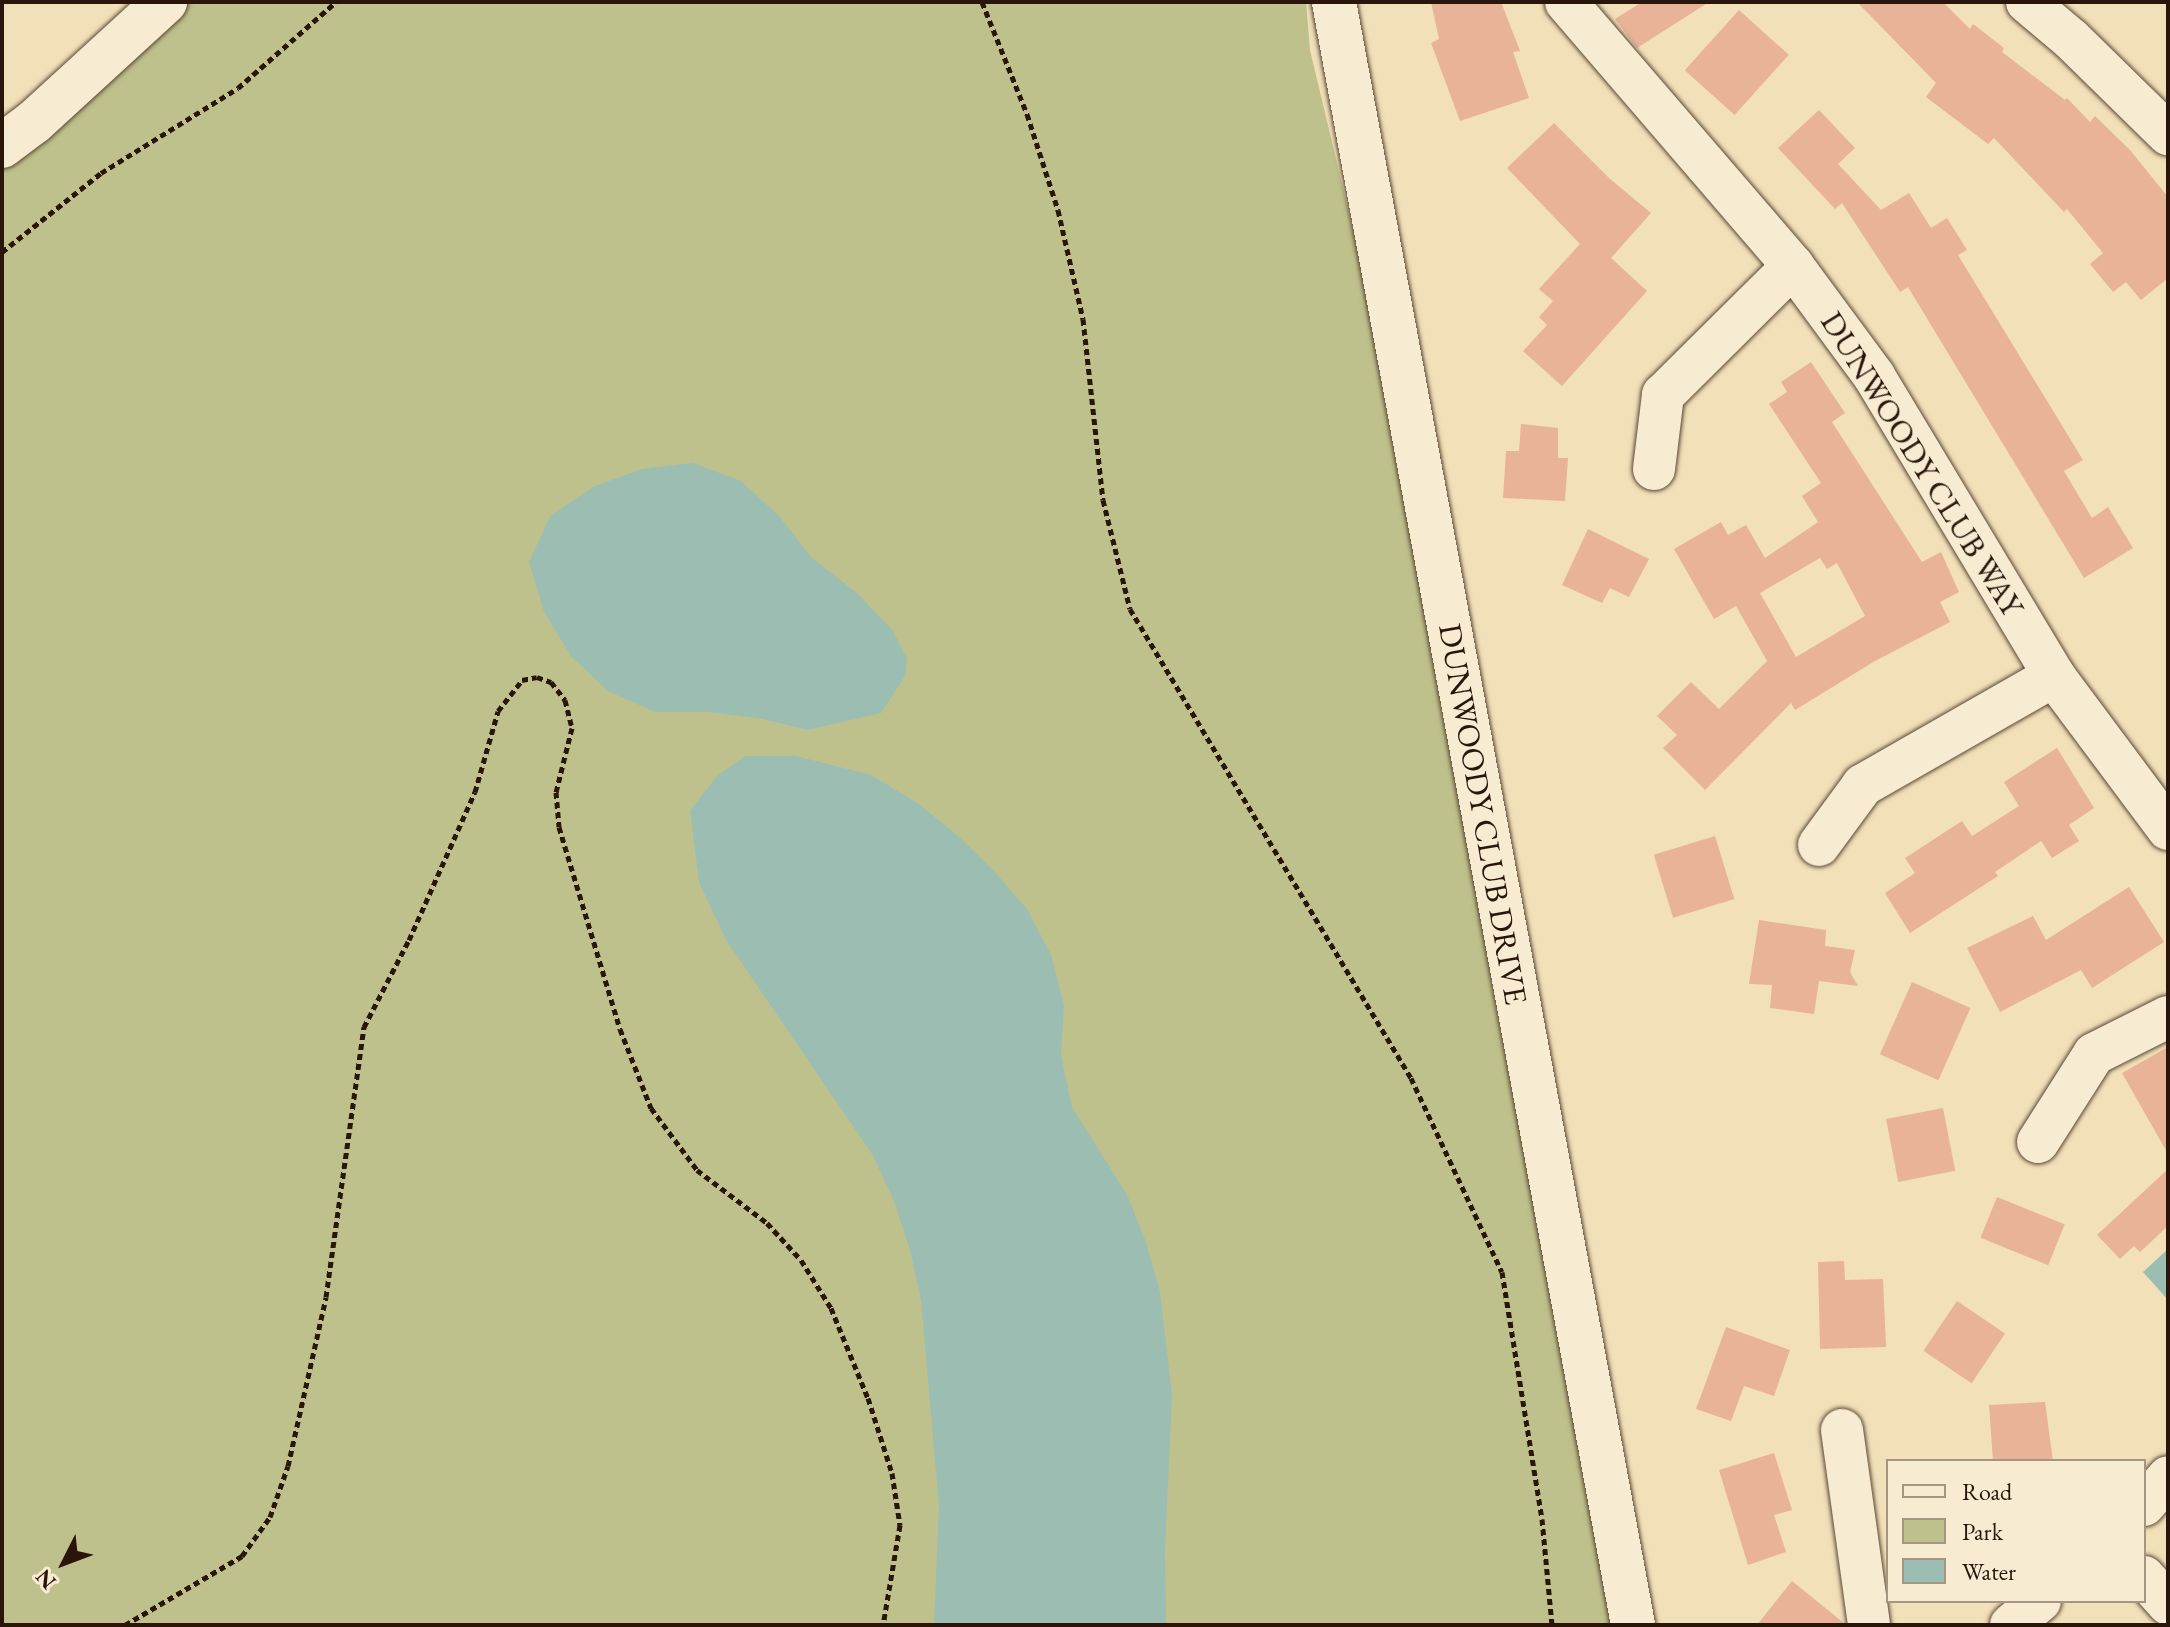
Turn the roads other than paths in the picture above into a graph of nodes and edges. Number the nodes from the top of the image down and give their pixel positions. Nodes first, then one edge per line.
1 (165, 2) edge
2 (1334, 2) edge
3 (1566, 2) edge
4 (2027, 2) edge
5 (2168, 134) edge
6 (2, 146) edge
7 (1793, 266) junction
8 (1654, 469) dead end
9 (2054, 676) junction
10 (2168, 829) edge
11 (1819, 845) dead end
12 (2168, 1017) edge
13 (2038, 1142) dead end
14 (1842, 1430) dead end
15 (2168, 1477) edge
16 (2146, 1503) edge
17 (2146, 1579) edge
18 (2038, 1603) edge
19 (2168, 1604) edge
20 (1633, 1625) edge
21 (1869, 1625) edge
22 (2011, 1625) edge

1 - 6 street
2 - 20 street, DUNWOODY CLUB DRIVE
3 - 7 street, DUNWOODY CLUB WAY
4 - 5 street
7 - 8 street
7 - 9 street, DUNWOODY CLUB WAY
9 - 10 street, DUNWOODY CLUB WAY
9 - 11 street
12 - 13 street
14 - 21 street
15 - 16 street
17 - 19 street
18 - 22 street

